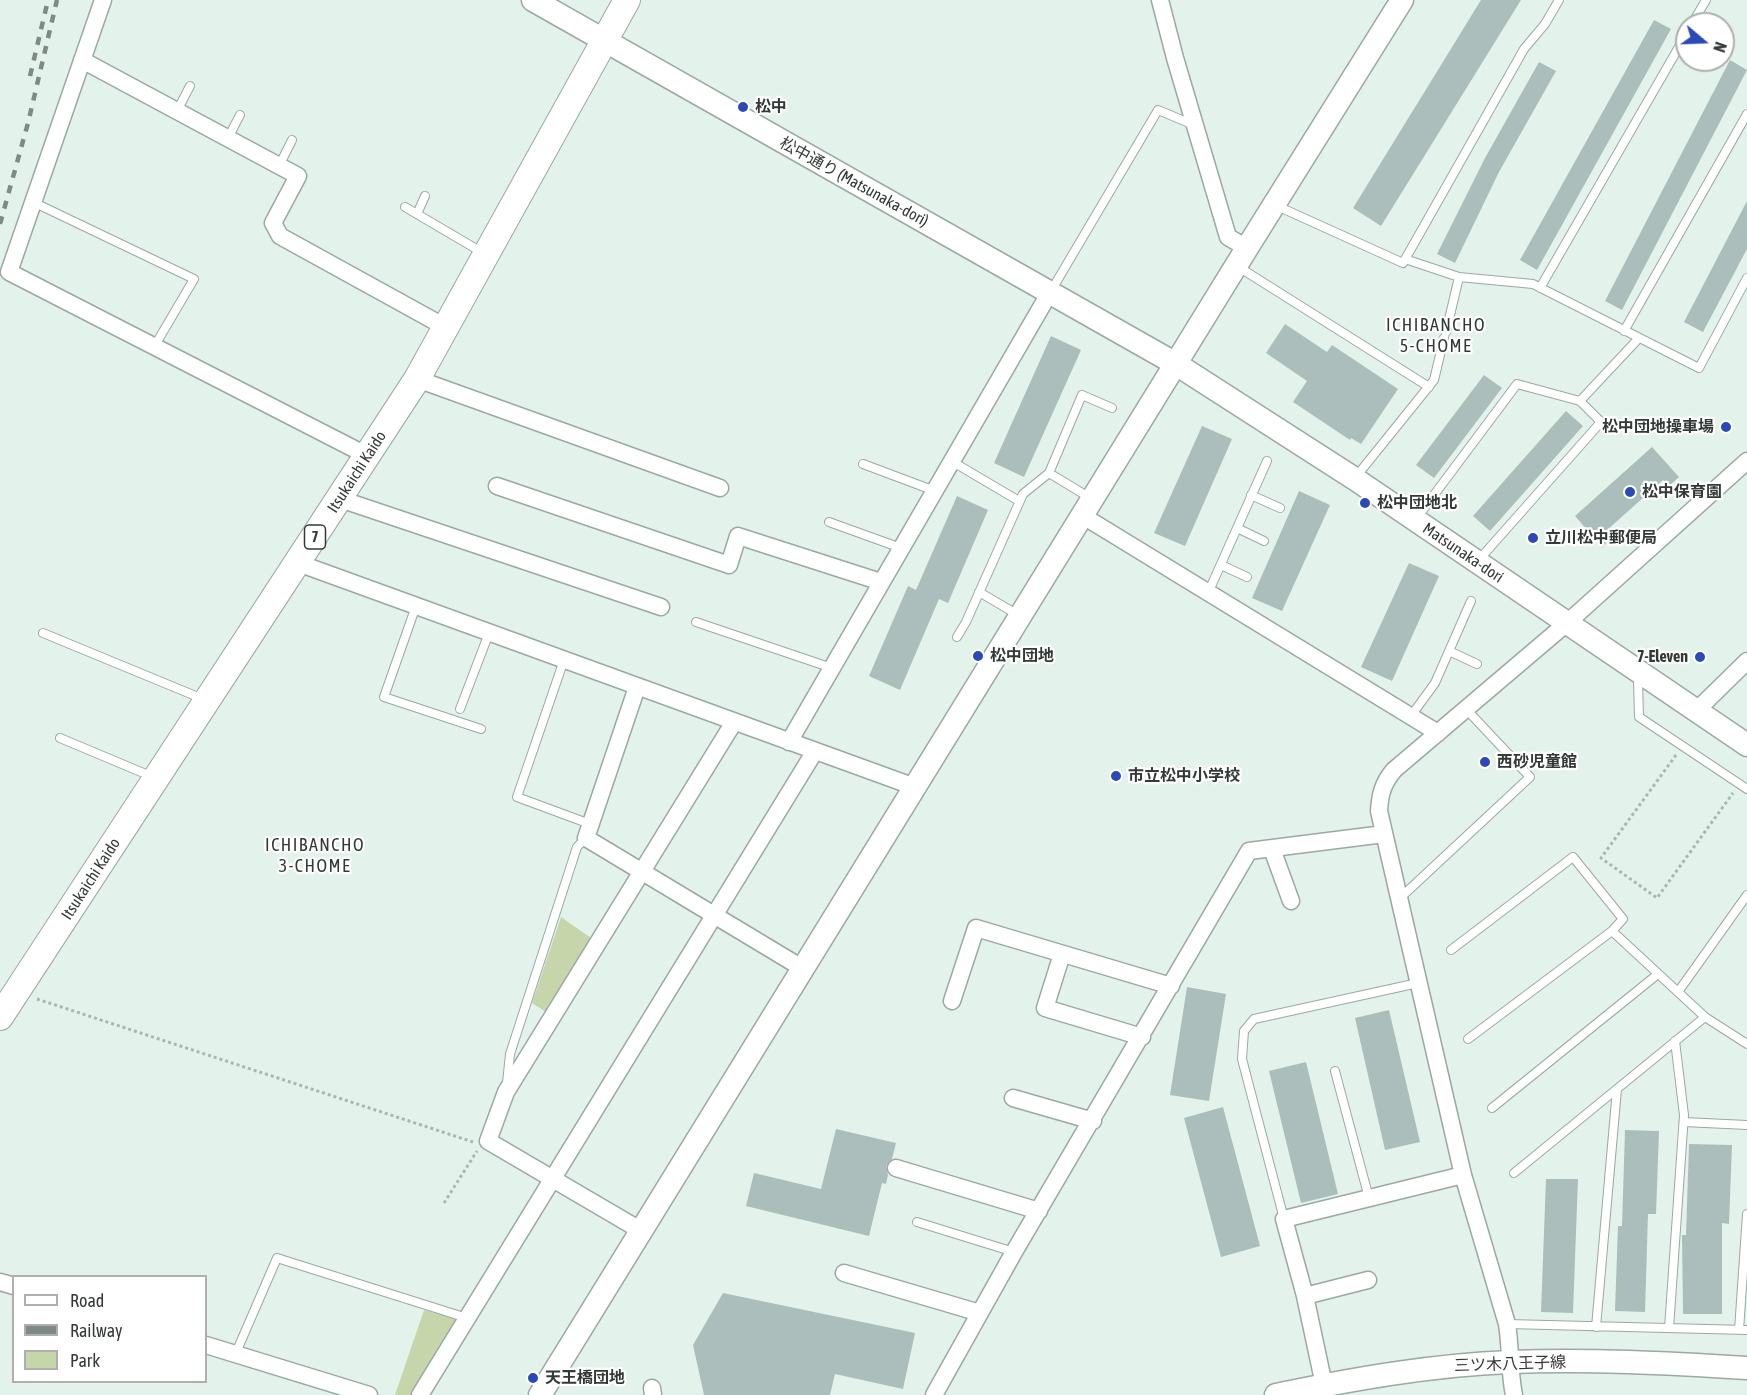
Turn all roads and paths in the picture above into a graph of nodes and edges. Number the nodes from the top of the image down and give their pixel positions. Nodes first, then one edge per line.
1 (103, 0) edge
2 (533, 0) edge
3 (627, 0) edge
4 (1160, 0) edge
5 (1402, 0) edge
6 (1559, 0) edge
7 (604, 42) junction
8 (1675, 54) edge
9 (82, 60) junction
10 (190, 86) dead end
11 (177, 111) junction
12 (1747, 114) edge
13 (240, 115) dead end
14 (1194, 125) junction
15 (228, 138) junction
16 (292, 140) dead end
17 (279, 166) junction
18 (425, 196) dead end
19 (33, 201) junction
20 (1275, 205) junction
21 (405, 207) dead end
22 (417, 214) junction
23 (486, 255) junction
24 (1242, 257) junction
25 (1405, 259) junction
26 (1459, 277) junction
27 (1747, 278) edge
28 (1540, 288) junction
29 (1050, 292) junction
30 (447, 328) junction
31 (1624, 331) junction
32 (1639, 338) junction
33 (153, 347) junction
34 (1176, 364) junction
35 (417, 379) junction
36 (1429, 387) junction
37 (1580, 401) junction
38 (1112, 408) dead end
39 (368, 456) junction
40 (1267, 461) dead end
41 (1747, 461) edge
42 (952, 462) junction
43 (863, 464) dead end
44 (1049, 473) junction
45 (1355, 479) junction
46 (497, 486) dead end
47 (720, 488) dead end
48 (935, 490) junction
49 (1251, 495) junction
50 (339, 499) junction
51 (1019, 501) junction
52 (1088, 508) junction
53 (1280, 508) dead end
54 (1415, 521) junction
55 (829, 522) dead end
56 (1237, 528) junction
57 (1264, 541) dead end
58 (901, 548) junction
59 (1477, 562) junction
60 (298, 563) junction
61 (1221, 565) junction
62 (1247, 577) dead end
63 (881, 582) junction
64 (979, 592) junction
65 (1208, 593) junction
66 (1471, 601) dead end
67 (416, 606) junction
68 (661, 607) dead end
69 (1020, 616) junction
70 (696, 622) dead end
71 (1567, 623) junction
72 (43, 633) dead end
73 (489, 633) junction
74 (957, 637) dead end
75 (1449, 651) junction
76 (564, 660) junction
77 (1747, 660) edge
78 (1477, 664) dead end
79 (832, 668) junction
80 (1642, 675) junction
81 (637, 687) junction
82 (208, 701) junction
83 (460, 709) dead end
84 (1466, 709) junction
85 (1696, 711) junction
86 (1411, 716) junction
87 (734, 723) junction
88 (481, 729) dead end
89 (1438, 733) junction
90 (60, 738) dead end
91 (789, 742) junction
92 (1747, 745) edge
93 (1682, 746) junction
94 (815, 751) junction
95 (157, 779) junction
96 (915, 787) junction
97 (1743, 787) edge
98 (588, 831) junction
99 (1384, 834) junction
100 (1272, 849) junction
101 (642, 872) junction
102 (1747, 895) edge
103 (1398, 900) junction
104 (1291, 901) dead end
105 (714, 916) junction
106 (1612, 931) junction
107 (1451, 950) dead end
108 (1062, 954) junction
109 (802, 968) junction
110 (1658, 974) junction
111 (1418, 983) junction
112 (1171, 986) junction
113 (16, 992) junction
114 (1678, 992) junction
115 (952, 1001) dead end
116 (0, 1017) edge
117 (1705, 1017) junction
118 (1142, 1037) junction
119 (1468, 1039) dead end
120 (1675, 1041) junction
121 (1747, 1044) edge
122 (1335, 1071) dead end
123 (1617, 1089) junction
124 (506, 1092) junction
125 (1013, 1098) dead end
126 (1492, 1108) dead end
127 (1093, 1121) junction
128 (1684, 1122) junction
129 (1747, 1125) edge
130 (896, 1168) dead end
131 (1514, 1173) dead end
132 (1463, 1175) junction
133 (552, 1177) junction
134 (1369, 1198) junction
135 (444, 1203) dead end
136 (1038, 1211) junction
137 (1747, 1214) edge
138 (1284, 1219) junction
139 (917, 1222) dead end
140 (640, 1230) junction
141 (1014, 1252) junction
142 (844, 1273) dead end
143 (1368, 1280) dead end
144 (1305, 1296) junction
145 (980, 1313) junction
146 (467, 1318) junction
147 (1507, 1324) junction
148 (1596, 1327) junction
149 (1669, 1328) junction
150 (1743, 1330) edge
151 (207, 1345) edge
152 (235, 1354) junction
153 (1510, 1362) junction
154 (1747, 1368) edge
155 (1324, 1385) junction
156 (369, 1395) edge
157 (420, 1395) edge
158 (540, 1395) edge
159 (934, 1395) edge
160 (1276, 1395) edge
161 (1514, 1395) edge

1 - 9 street
2 - 7 street, 松中通り (Matsunaka-dori)
3 - 7 main road, Itsukaichi Kaido / 7
4 - 14 street
5 - 20 street
6 - 25 lane
7 - 23 main road, Itsukaichi Kaido / 7
7 - 29 street, 松中通り (Matsunaka-dori)
8 - 28 lane
9 - 11 street
9 - 19 street
10 - 11 lane
11 - 15 street
12 - 31 lane
13 - 15 lane
14 - 24 street
14 - 29 lane
15 - 17 street
16 - 17 lane
17 - 30 street
18 - 22 lane
19 - 33 street
19 - 33 lane
20 - 24 street
20 - 25 lane
21 - 22 lane
22 - 23 lane
23 - 30 main road, Itsukaichi Kaido / 7
24 - 34 street
24 - 36 lane
25 - 26 lane
26 - 28 lane
26 - 36 lane
27 - 32 lane
28 - 31 lane
29 - 34 street, 松中通り (Matsunaka-dori)
29 - 42 street
30 - 35 main road, Itsukaichi Kaido / 7
31 - 32 lane
32 - 37 lane
33 - 39 street
34 - 45 street, Matsunaka-dori
34 - 52 street
35 - 39 main road, Itsukaichi Kaido / 7
35 - 47 street
36 - 45 lane
37 - 54 lane
37 - 59 lane
38 - 44 lane
39 - 50 main road, Itsukaichi Kaido / 7
40 - 49 lane
41 - 71 street
42 - 48 street
42 - 51 lane
43 - 48 lane
44 - 51 lane
44 - 52 lane
45 - 54 street, Matsunaka-dori
46 - 63 street
48 - 58 street
49 - 53 lane
49 - 56 lane
50 - 60 main road, Itsukaichi Kaido / 7
50 - 68 street
51 - 64 lane
52 - 65 street
52 - 69 street
54 - 59 street, Matsunaka-dori
55 - 58 lane
56 - 57 lane
56 - 61 lane
58 - 63 street
59 - 71 street, Matsunaka-dori
60 - 67 street
60 - 82 main road, Itsukaichi Kaido / 7
61 - 62 lane
61 - 65 lane
63 - 79 street
64 - 69 lane
64 - 74 lane
65 - 86 street
66 - 75 lane
67 - 73 street
67 - 88 lane
69 - 96 street
70 - 79 lane
71 - 80 street, Matsunaka-dori
71 - 84 street
72 - 82 lane
73 - 76 street
73 - 83 lane
75 - 78 lane
75 - 86 lane
76 - 81 street
76 - 98 lane
77 - 85 street
79 - 91 street
80 - 85 street, Matsunaka-dori
80 - 93 lane
81 - 87 street
81 - 98 street
82 - 95 main road, Itsukaichi Kaido / 7
84 - 89 street
84 - 103 lane
85 - 92 street, Matsunaka-dori
86 - 89 street
87 - 91 street
87 - 101 street
89 - 99 street
90 - 95 lane
91 - 94 street
93 - 97 lane
93 - 97 path
94 - 96 street
94 - 105 street
95 - 113 main road, Itsukaichi Kaido / 7
96 - 109 street
98 - 101 street
98 - 124 lane
99 - 100 street
99 - 103 street
100 - 104 street
100 - 112 street
101 - 105 street
101 - 124 street
102 - 114 lane
103 - 111 street
105 - 109 street
105 - 133 street
106 - 107 lane
106 - 110 lane
106 - 119 lane
108 - 112 street
108 - 115 street
108 - 118 street
109 - 140 street
110 - 114 lane
110 - 126 lane
111 - 132 street
111 - 138 lane
112 - 118 street
113 - 116 main road, Itsukaichi Kaido / 7
113 - 135 path
114 - 117 lane
117 - 120 lane
117 - 121 lane
118 - 127 street
120 - 123 lane
120 - 128 lane
122 - 134 lane
123 - 131 lane
123 - 148 lane
124 - 133 street
125 - 127 street
127 - 136 street
128 - 129 lane
128 - 149 lane
130 - 136 street
132 - 134 street
132 - 147 street
133 - 140 street
133 - 146 street
134 - 138 street
136 - 141 street
137 - 150 lane
138 - 144 street
139 - 141 lane
140 - 158 street
141 - 145 street
142 - 145 street
143 - 144 street
144 - 155 street
145 - 159 street
146 - 152 lane
146 - 157 street
147 - 148 lane
147 - 153 street
148 - 149 lane
149 - 150 lane
151 - 152 street
152 - 156 street
153 - 154 street, 三ツ木八王子線
153 - 155 street, 三ツ木八王子線
153 - 161 street
155 - 160 street, 三ツ木八王子線

